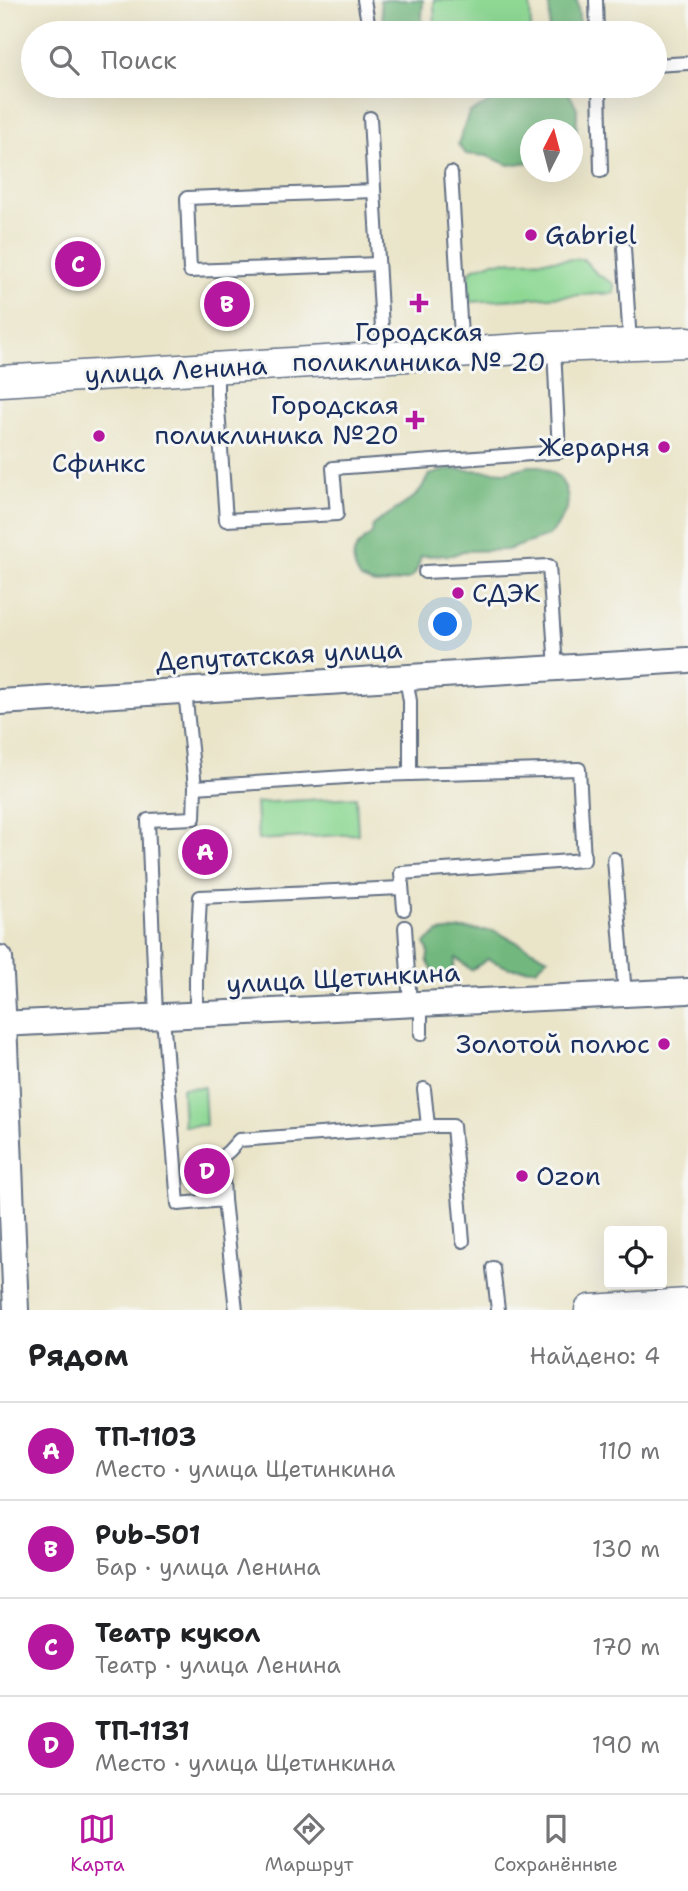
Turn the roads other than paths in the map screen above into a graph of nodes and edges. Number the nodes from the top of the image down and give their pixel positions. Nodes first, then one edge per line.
1 (364, 0) edge
2 (596, 0) edge
3 (368, 21) edge
4 (597, 21) edge
5 (688, 63) edge
6 (667, 64) edge
7 (599, 98) edge
8 (370, 118) dead end
9 (601, 171) dead end
10 (451, 173) dead end
11 (374, 191) junction
12 (624, 248) dead end
13 (378, 264) junction
14 (688, 342) edge
15 (630, 344) junction
16 (554, 347) junction
17 (462, 353) junction
18 (385, 358) junction
19 (217, 368) junction
20 (0, 381) edge
21 (425, 572) dead end
22 (688, 660) edge
23 (556, 668) junction
24 (406, 678) junction
25 (185, 691) junction
26 (0, 702) edge
27 (410, 774) junction
28 (194, 787) junction
29 (614, 859) dead end
30 (401, 888) junction
31 (404, 909) dead end
32 (405, 927) dead end
33 (0, 958) edge
34 (688, 991) edge
35 (625, 995) junction
36 (415, 1004) junction
37 (196, 1015) junction
38 (160, 1016) junction
39 (2, 1023) edge
40 (421, 1034) dead end
41 (424, 1089) dead end
42 (428, 1126) junction
43 (224, 1200) junction
44 (463, 1241) dead end
45 (493, 1268) dead end
46 (688, 1304) edge
47 (658, 1308) edge
48 (16, 1310) edge
49 (236, 1310) edge
50 (498, 1310) edge
51 (590, 1310) edge

1 - 3 lane
2 - 4 lane
5 - 6 lane
7 - 9 lane
8 - 11 lane
10 - 17 lane
11 - 13 lane
11 - 13 lane
12 - 15 lane
13 - 18 lane
14 - 15 street, улица Ленина
15 - 16 street, улица Ленина
16 - 17 street, улица Ленина
16 - 19 lane
17 - 18 street, улица Ленина
18 - 19 street, улица Ленина
19 - 20 street, улица Ленина
21 - 23 lane
22 - 23 street, Депутатская улица
23 - 24 street, Депутатская улица
24 - 25 street, Депутатская улица
24 - 27 lane
25 - 26 street, Депутатская улица
25 - 28 lane
27 - 28 lane
27 - 30 lane
28 - 38 lane
29 - 35 lane
30 - 31 lane
30 - 37 lane
32 - 36 lane
33 - 39 street
34 - 35 street, улица Щетинкина
35 - 36 street, улица Щетинкина
36 - 37 street, улица Щетинкина
36 - 40 lane
37 - 38 street, улица Щетинкина
38 - 39 street, улица Щетинкина
38 - 43 lane
39 - 48 street
41 - 42 lane
42 - 43 lane
42 - 44 lane
43 - 49 lane
45 - 50 lane
46 - 47 street
47 - 51 street

